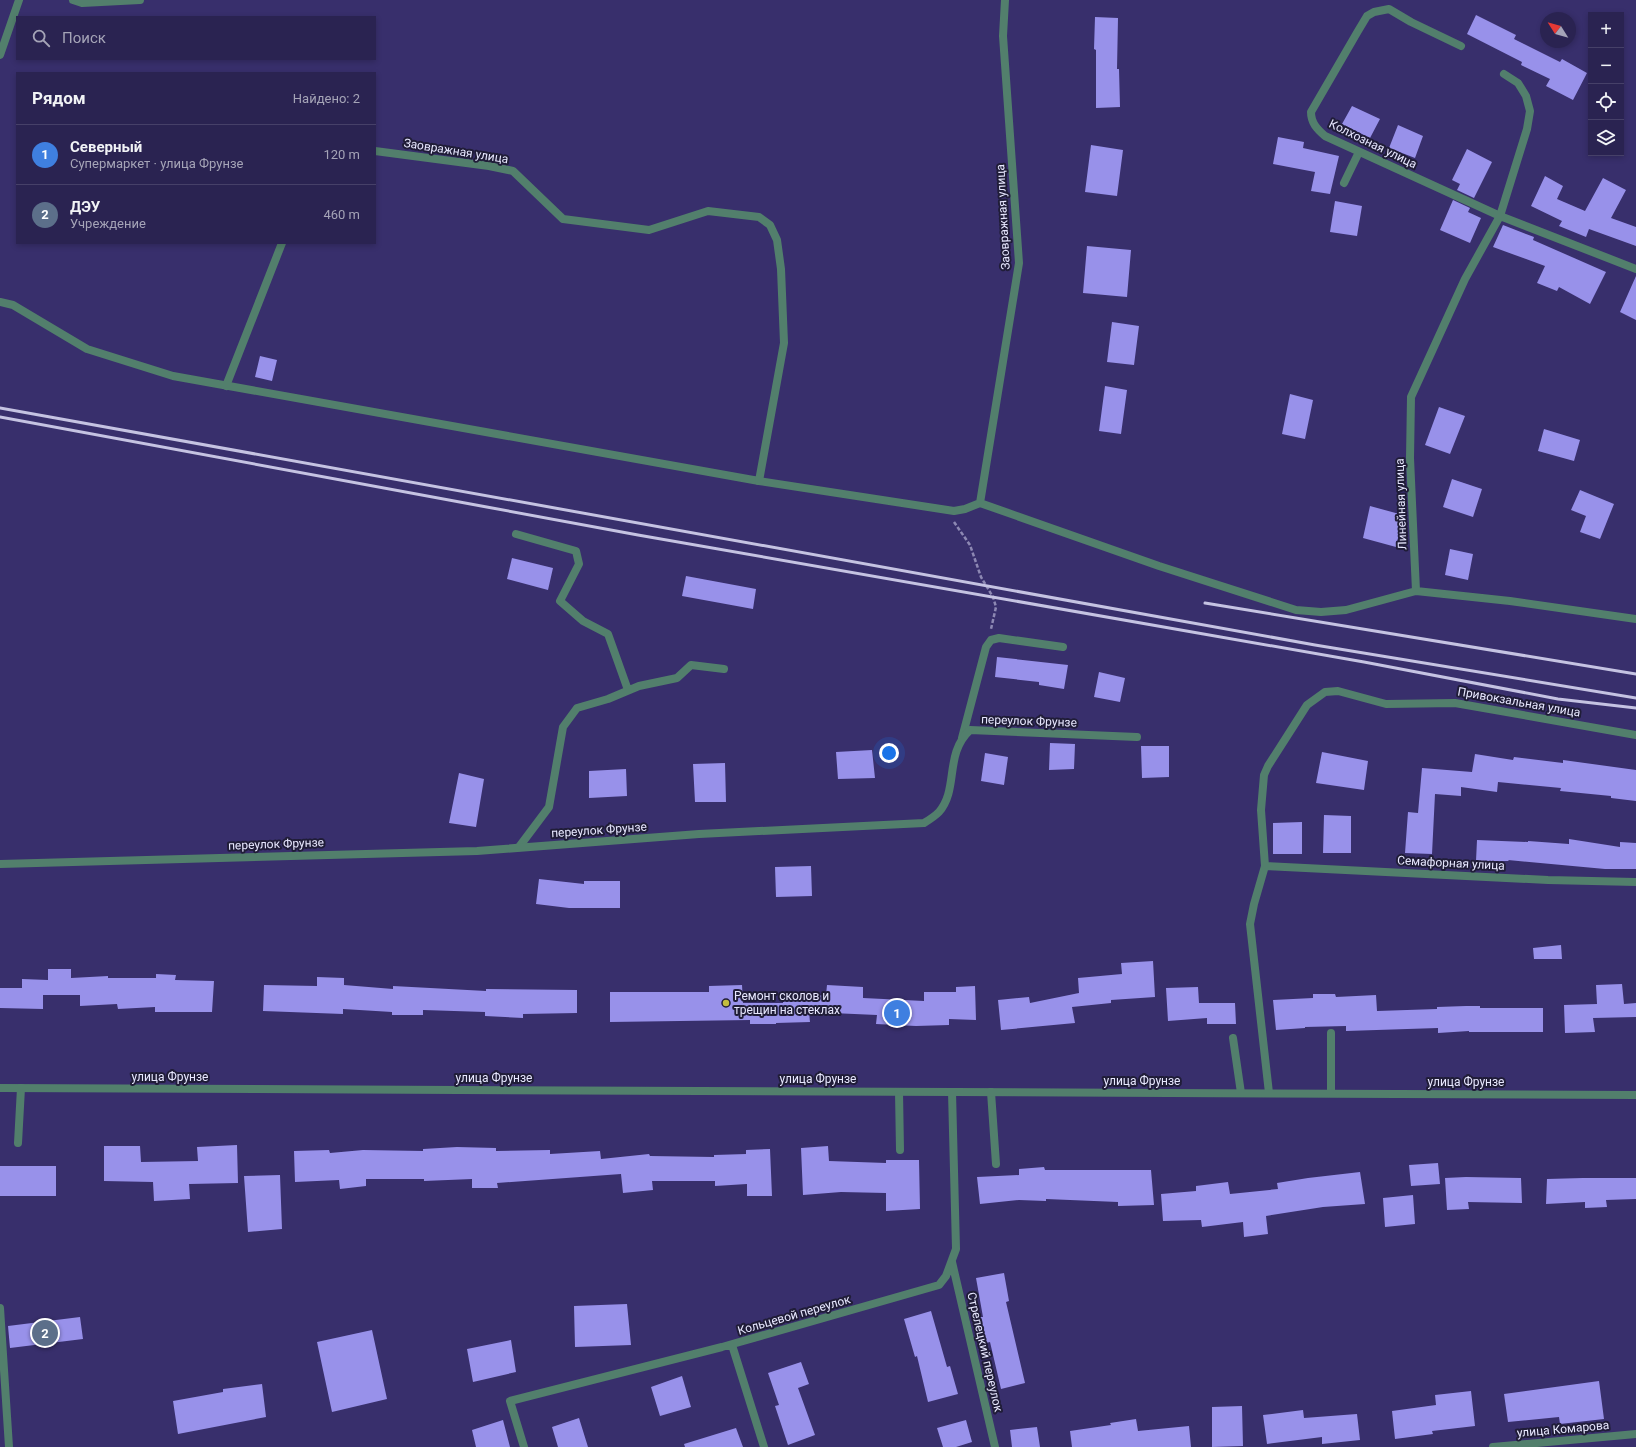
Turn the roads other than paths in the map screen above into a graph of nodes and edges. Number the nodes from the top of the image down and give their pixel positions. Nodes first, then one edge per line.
1 (19, 0) edge
2 (73, 0) edge
3 (140, 0) edge
4 (1005, 0) edge
5 (1461, 46) dead end
6 (0, 55) edge
7 (1504, 74) dead end
8 (376, 151) edge
9 (1359, 152) junction
10 (1344, 183) dead end
11 (1500, 216) junction
12 (282, 244) edge
13 (1636, 269) edge
14 (0, 302) edge
15 (226, 386) junction
16 (759, 481) junction
17 (980, 503) junction
18 (516, 534) dead end
19 (1416, 591) junction
20 (1636, 619) edge
21 (1063, 647) dead end
22 (724, 669) dead end
23 (628, 690) junction
24 (1636, 735) edge
25 (1137, 737) dead end
26 (962, 738) junction
27 (519, 848) junction
28 (0, 864) edge
29 (1265, 866) junction
30 (1636, 882) edge
31 (1331, 1033) dead end
32 (1233, 1038) dead end
33 (0, 1088) edge
34 (21, 1088) junction
35 (899, 1092) junction
36 (952, 1092) junction
37 (990, 1092) junction
38 (1241, 1093) junction
39 (1269, 1093) junction
40 (1331, 1093) junction
41 (1636, 1095) edge
42 (18, 1143) dead end
43 (900, 1150) dead end
44 (996, 1164) dead end
45 (952, 1262) junction
46 (0, 1308) edge
47 (732, 1345) junction
48 (1636, 1434) edge
49 (9, 1447) edge
50 (524, 1447) edge
51 (764, 1447) edge
52 (995, 1447) edge
53 (1493, 1447) edge

1 - 6 street
2 - 3 street
4 - 17 street, Заовражная улица
5 - 9 street, Колхозная улица
7 - 11 street, Линейная улица
8 - 16 street, Заовражная улица
9 - 10 street
9 - 11 street, Колхозная улица
11 - 13 street, Колхозная улица
11 - 19 street, Линейная улица
12 - 15 street
14 - 15 street
15 - 16 street
16 - 17 street
17 - 19 street
18 - 23 street
19 - 20 street
21 - 26 street
22 - 23 street
23 - 27 street
24 - 29 street, Привокзальная улица
25 - 26 street, переулок Фрунзе
26 - 27 street, переулок Фрунзе
27 - 28 street, переулок Фрунзе
29 - 30 street, Семафорная улица
29 - 39 street
31 - 40 street
32 - 38 street
33 - 34 street, улица Фрунзе
34 - 35 street, улица Фрунзе
34 - 42 street
35 - 36 street, улица Фрунзе
35 - 43 street
36 - 37 street, улица Фрунзе
36 - 45 street, Кольцевой переулок
37 - 38 street, улица Фрунзе
37 - 44 street
38 - 39 street, улица Фрунзе
39 - 40 street, улица Фрунзе
40 - 41 street, улица Фрунзе
45 - 47 street, Кольцевой переулок
45 - 52 street, Стрелецкий переулок
46 - 49 street
47 - 50 street, Кольцевой переулок
47 - 51 street
48 - 53 street, улица Комарова

